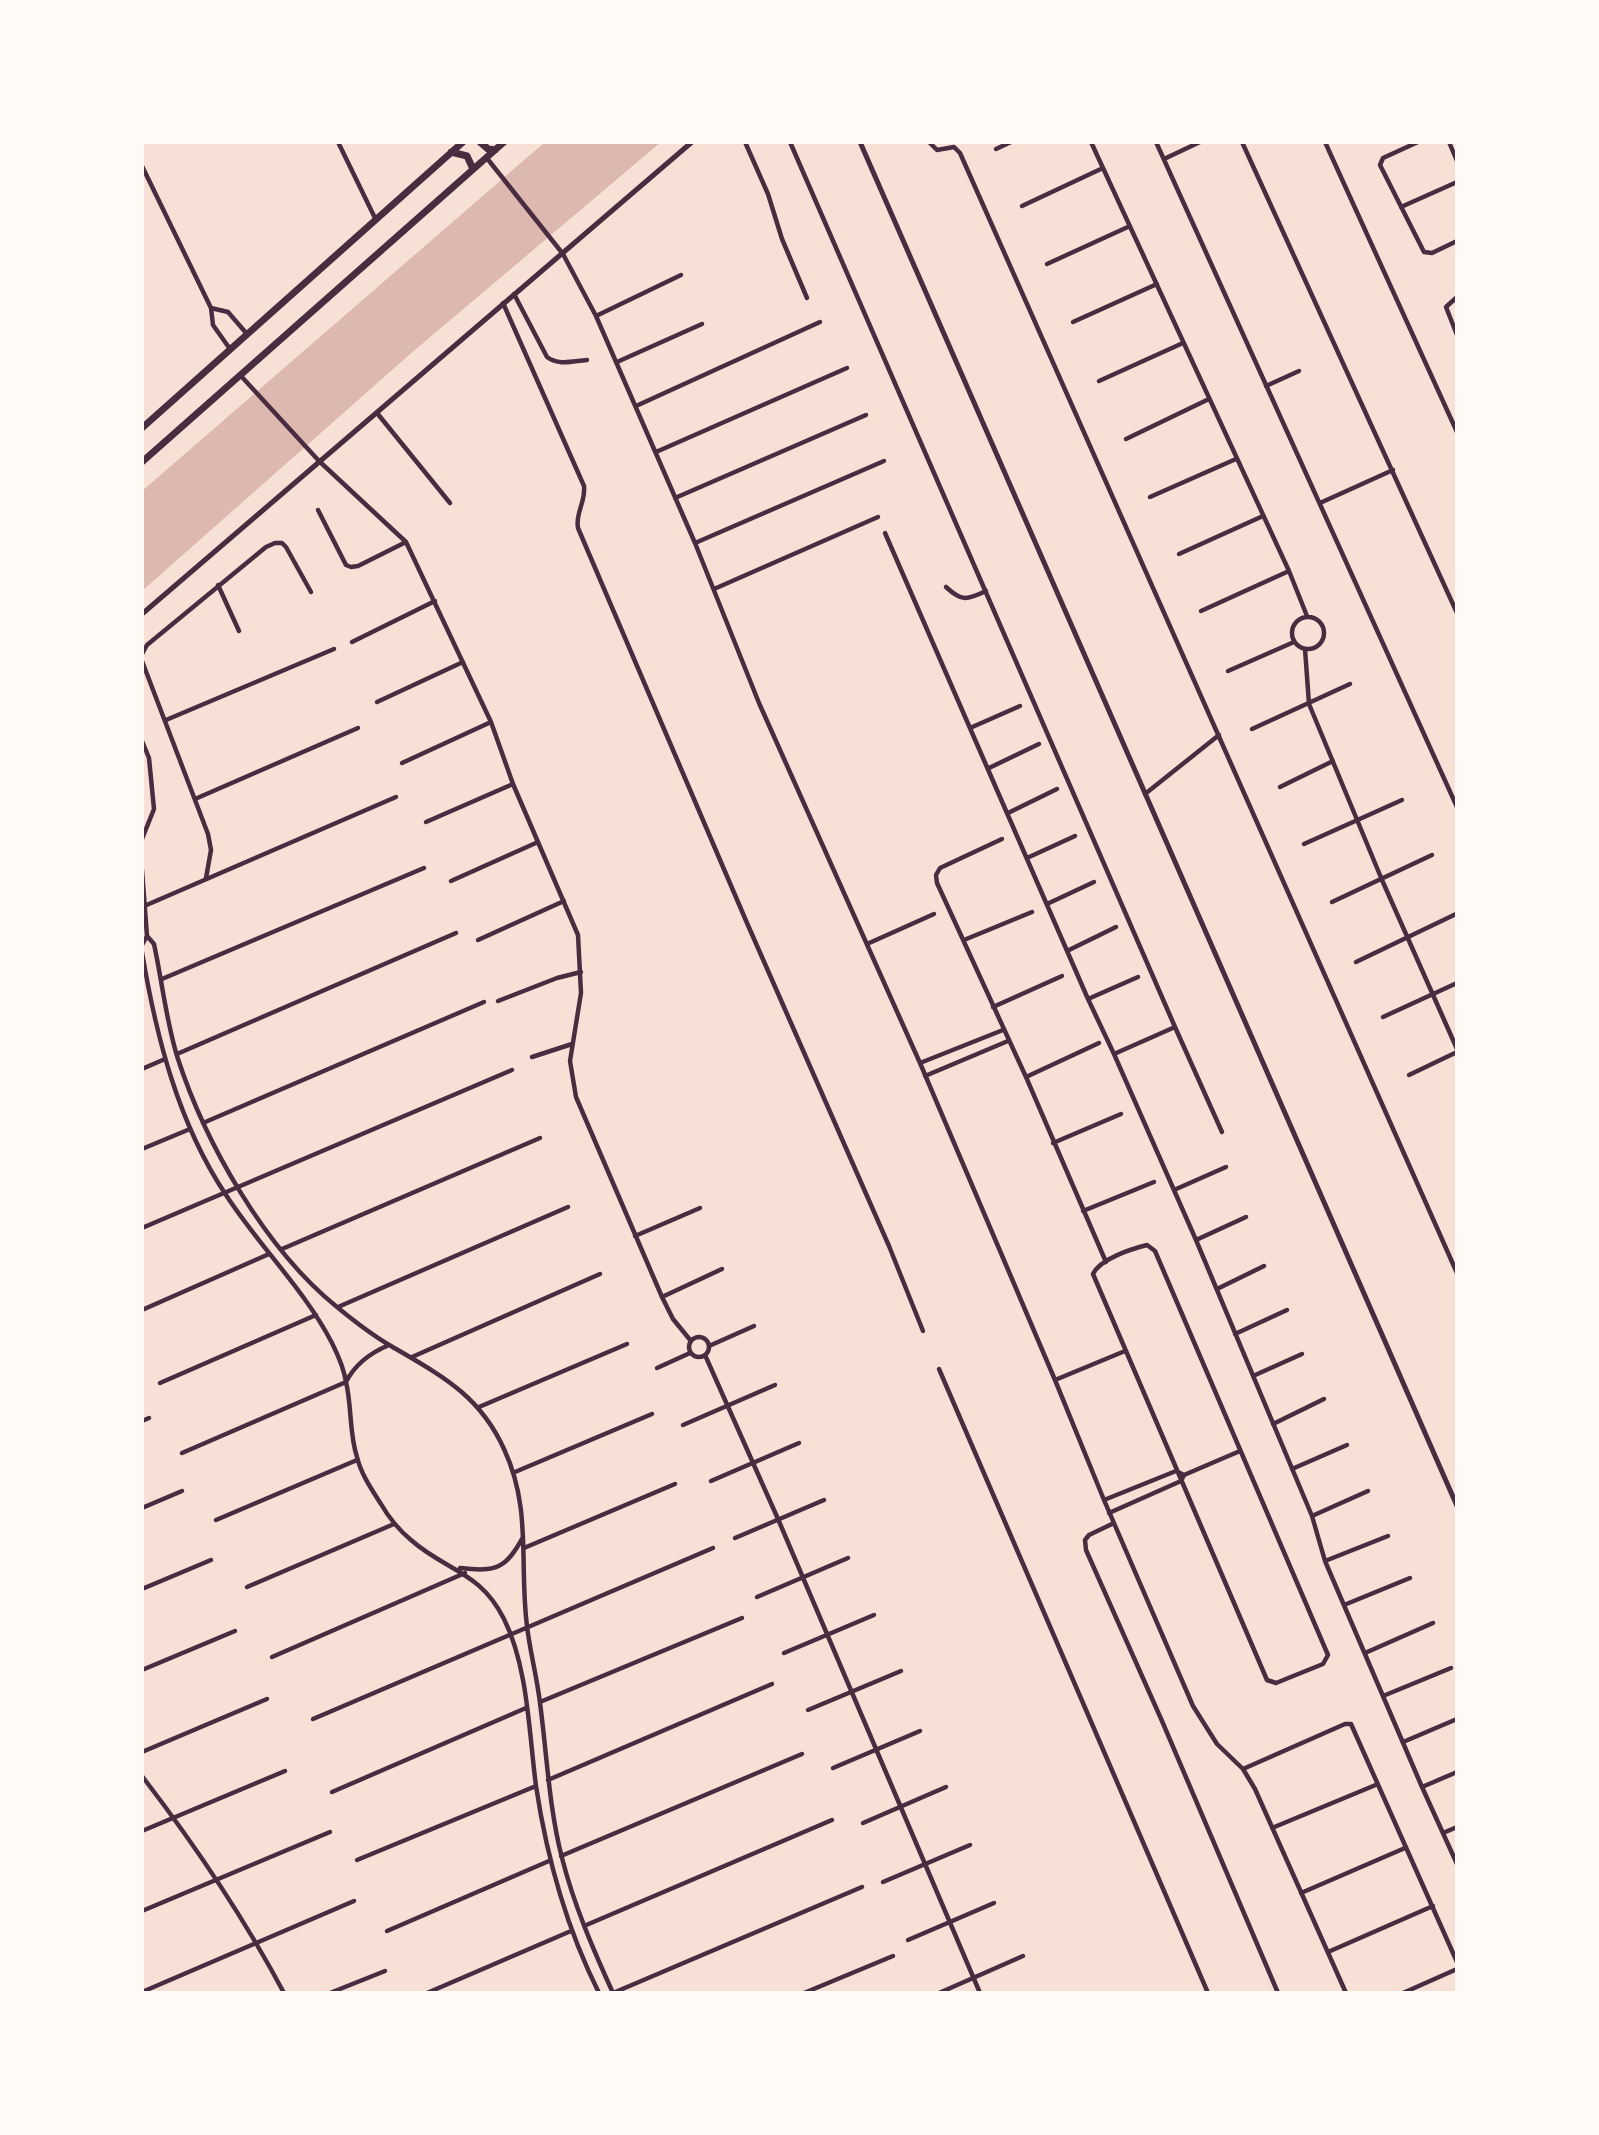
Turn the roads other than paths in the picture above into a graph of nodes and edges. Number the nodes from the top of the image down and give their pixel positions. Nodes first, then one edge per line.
1 (338, 142) edge
2 (463, 142) edge
3 (480, 142) edge
4 (504, 142) edge
5 (692, 142) edge
6 (745, 142) edge
7 (790, 142) edge
8 (860, 142) edge
9 (929, 142) edge
10 (1011, 142) edge
11 (1091, 142) edge
12 (1156, 142) edge
13 (1200, 142) edge
14 (1242, 142) edge
15 (1325, 142) edge
16 (1418, 142) edge
17 (1449, 142) edge
18 (996, 149) dead end
19 (495, 150) junction
20 (451, 152) junction
21 (486, 157) junction
22 (1164, 159) junction
23 (1457, 161) edge
24 (142, 166) edge
25 (1103, 168) junction
26 (473, 169) junction
27 (1457, 182) edge
28 (1022, 206) dead end
29 (1401, 207) junction
30 (375, 218) junction
31 (1130, 226) junction
32 (1457, 241) edge
33 (563, 254) junction
34 (1047, 264) dead end
35 (681, 275) dead end
36 (1157, 284) junction
37 (514, 293) junction
38 (1457, 297) edge
39 (807, 298) dead end
40 (503, 302) junction
41 (211, 308) junction
42 (596, 316) junction
43 (820, 321) dead end
44 (1073, 322) dead end
45 (702, 324) dead end
46 (247, 334) junction
47 (1457, 335) edge
48 (1183, 343) junction
49 (231, 349) junction
50 (587, 359) dead end
51 (617, 362) junction
52 (847, 369) dead end
53 (1300, 371) dead end
54 (241, 376) junction
55 (1100, 380) dead end
56 (1266, 386) junction
57 (1209, 399) junction
58 (636, 406) junction
59 (377, 413) junction
60 (866, 415) dead end
61 (142, 428) edge
62 (1457, 432) edge
63 (1126, 439) dead end
64 (656, 452) junction
65 (1236, 459) junction
66 (319, 461) junction
67 (884, 461) dead end
68 (142, 462) edge
69 (1393, 470) junction
70 (1150, 496) dead end
71 (675, 498) junction
72 (450, 503) dead end
73 (1320, 503) junction
74 (318, 510) dead end
75 (1263, 516) junction
76 (878, 517) dead end
77 (885, 533) dead end
78 (406, 542) junction
79 (695, 544) junction
80 (1179, 554) dead end
81 (1289, 571) junction
82 (218, 585) junction
83 (946, 587) dead end
84 (714, 589) junction
85 (986, 591) junction
86 (311, 592) dead end
87 (435, 601) junction
88 (1201, 611) dead end
89 (1457, 613) edge
90 (142, 614) edge
91 (1307, 616) junction
92 (239, 631) dead end
93 (352, 642) dead end
94 (1294, 642) junction
95 (334, 649) dead end
96 (1306, 649) junction
97 (142, 654) edge
98 (142, 661) edge
99 (463, 662) junction
100 (1228, 671) dead end
101 (1350, 684) dead end
102 (377, 702) dead end
103 (1309, 704) junction
104 (1020, 706) dead end
105 (166, 720) junction
106 (491, 722) junction
107 (358, 728) dead end
108 (970, 728) junction
109 (1252, 729) dead end
110 (1219, 735) junction
111 (142, 741) edge
112 (1039, 744) dead end
113 (1333, 761) junction
114 (402, 764) dead end
115 (989, 768) junction
116 (513, 784) junction
117 (1280, 787) dead end
118 (1057, 789) dead end
119 (1145, 794) junction
120 (397, 797) dead end
121 (195, 799) junction
122 (1402, 800) dead end
123 (1456, 803) edge
124 (1008, 813) junction
125 (1358, 821) junction
126 (426, 822) dead end
127 (1074, 836) dead end
128 (142, 839) edge
129 (1002, 839) dead end
130 (538, 842) junction
131 (1304, 844) dead end
132 (1432, 855) dead end
133 (1027, 858) junction
134 (424, 867) dead end
135 (142, 870) edge
136 (205, 879) junction
137 (451, 880) dead end
138 (1382, 880) junction
139 (1094, 881) dead end
140 (564, 901) junction
141 (1332, 902) dead end
142 (1047, 904) junction
143 (144, 906) edge
144 (1032, 912) dead end
145 (934, 914) dead end
146 (1456, 914) edge
147 (1116, 927) dead end
148 (456, 933) dead end
149 (147, 936) junction
150 (1408, 938) junction
151 (478, 940) dead end
152 (964, 940) junction
153 (867, 944) junction
154 (142, 945) edge
155 (1067, 951) junction
156 (142, 952) edge
157 (1356, 962) dead end
158 (580, 972) junction
159 (1062, 976) dead end
160 (1138, 977) dead end
161 (162, 979) junction
162 (1457, 983) edge
163 (145, 987) edge
164 (1433, 993) junction
165 (1088, 999) junction
166 (498, 1001) dead end
167 (484, 1002) dead end
168 (993, 1007) junction
169 (1383, 1017) dead end
170 (1175, 1027) junction
171 (1003, 1030) junction
172 (1008, 1041) junction
173 (1099, 1043) dead end
174 (572, 1044) junction
175 (1457, 1051) edge
176 (177, 1054) junction
177 (1114, 1055) junction
178 (532, 1057) dead end
179 (165, 1059) junction
180 (920, 1063) junction
181 (142, 1069) edge
182 (512, 1070) dead end
183 (1409, 1075) dead end
184 (925, 1076) junction
185 (1026, 1077) junction
186 (1121, 1114) dead end
187 (204, 1124) junction
188 (190, 1129) junction
189 (1222, 1132) dead end
190 (540, 1138) dead end
191 (1053, 1143) junction
192 (142, 1149) edge
193 (1226, 1167) dead end
194 (1154, 1182) dead end
195 (238, 1187) junction
196 (1174, 1190) junction
197 (224, 1193) junction
198 (568, 1207) dead end
199 (700, 1208) dead end
200 (1083, 1211) junction
201 (1246, 1217) dead end
202 (142, 1228) edge
203 (635, 1236) junction
204 (1196, 1240) junction
205 (282, 1249) junction
206 (269, 1254) junction
207 (1105, 1262) junction
208 (1264, 1266) dead end
209 (722, 1269) dead end
210 (1457, 1273) edge
211 (600, 1274) dead end
212 (1217, 1289) junction
213 (662, 1297) junction
214 (337, 1307) junction
215 (142, 1310) edge
216 (1287, 1310) dead end
217 (317, 1315) junction
218 (754, 1326) dead end
219 (923, 1331) dead end
220 (1235, 1334) junction
221 (691, 1341) junction
222 (627, 1344) dead end
223 (388, 1345) junction
224 (709, 1346) junction
225 (1125, 1351) junction
226 (690, 1353) junction
227 (1303, 1354) dead end
228 (705, 1355) junction
229 (412, 1357) junction
230 (657, 1368) dead end
231 (939, 1368) dead end
232 (1253, 1376) junction
233 (1055, 1380) junction
234 (346, 1382) junction
235 (160, 1383) dead end
236 (775, 1385) dead end
237 (1324, 1399) dead end
238 (728, 1405) junction
239 (479, 1407) junction
240 (652, 1414) dead end
241 (149, 1418) dead end
242 (142, 1421) edge
243 (683, 1424) dead end
244 (1273, 1424) junction
245 (799, 1443) dead end
246 (1347, 1445) dead end
247 (1240, 1451) junction
248 (182, 1453) dead end
249 (357, 1460) junction
250 (754, 1462) junction
251 (1292, 1469) junction
252 (1176, 1471) junction
253 (515, 1472) junction
254 (1184, 1475) junction
255 (711, 1480) dead end
256 (1181, 1481) junction
257 (676, 1484) dead end
258 (182, 1491) dead end
259 (1368, 1491) dead end
260 (824, 1500) dead end
261 (1104, 1500) junction
262 (1457, 1506) edge
263 (142, 1508) edge
264 (1110, 1513) junction
265 (1312, 1516) junction
266 (778, 1519) junction
267 (216, 1520) dead end
268 (394, 1523) junction
269 (1114, 1523) junction
270 (523, 1536) junction
271 (1388, 1536) dead end
272 (735, 1538) dead end
273 (524, 1548) junction
274 (713, 1548) dead end
275 (848, 1558) dead end
276 (211, 1560) dead end
277 (1325, 1561) junction
278 (456, 1568) junction
279 (465, 1573) junction
280 (803, 1577) junction
281 (1410, 1578) dead end
282 (247, 1587) dead end
283 (142, 1589) edge
284 (757, 1597) dead end
285 (1344, 1605) junction
286 (874, 1615) dead end
287 (742, 1618) dead end
288 (1433, 1623) dead end
289 (527, 1628) junction
290 (236, 1631) dead end
291 (828, 1634) junction
292 (511, 1635) junction
293 (784, 1653) dead end
294 (1365, 1653) junction
295 (272, 1657) dead end
296 (1451, 1668) dead end
297 (142, 1670) edge
298 (901, 1671) dead end
299 (772, 1684) dead end
300 (852, 1692) junction
301 (1383, 1696) junction
302 (267, 1699) dead end
303 (540, 1702) junction
304 (526, 1708) junction
305 (808, 1710) dead end
306 (313, 1719) dead end
307 (1457, 1719) edge
308 (920, 1731) dead end
309 (1403, 1742) junction
310 (877, 1750) junction
311 (142, 1752) edge
312 (802, 1754) dead end
313 (833, 1768) dead end
314 (1243, 1769) junction
315 (285, 1771) dead end
316 (1457, 1772) edge
317 (142, 1776) edge
318 (548, 1780) junction
319 (1378, 1784) junction
320 (536, 1786) junction
321 (946, 1787) dead end
322 (1422, 1787) junction
323 (332, 1792) dead end
324 (901, 1807) junction
325 (173, 1817) junction
326 (832, 1820) dead end
327 (863, 1823) dead end
328 (1457, 1827) edge
329 (1272, 1828) junction
330 (142, 1830) edge
331 (330, 1832) dead end
332 (1443, 1833) junction
333 (970, 1845) dead end
334 (1405, 1848) junction
335 (561, 1856) junction
336 (357, 1860) dead end
337 (549, 1861) junction
338 (926, 1864) junction
339 (1457, 1864) edge
340 (216, 1880) junction
341 (883, 1882) dead end
342 (862, 1887) dead end
343 (1301, 1893) junction
344 (354, 1901) dead end
345 (994, 1903) dead end
346 (1433, 1906) junction
347 (142, 1911) edge
348 (950, 1922) junction
349 (583, 1926) junction
350 (387, 1931) dead end
351 (571, 1931) junction
352 (908, 1940) dead end
353 (257, 1943) junction
354 (1328, 1952) junction
355 (893, 1956) dead end
356 (1023, 1956) dead end
357 (1457, 1962) edge
358 (1457, 1969) edge
359 (385, 1971) dead end
360 (973, 1978) junction
361 (142, 1992) edge
362 (284, 1993) edge
363 (330, 1993) edge
364 (427, 1993) edge
365 (599, 1993) edge
366 (613, 1993) edge
367 (804, 1993) edge
368 (939, 1993) edge
369 (980, 1993) edge
370 (1208, 1993) edge
371 (1278, 1993) edge
372 (1346, 1993) edge
373 (1403, 1993) edge

1 - 30 street
2 - 20 main road
3 - 19 main road
4 - 19 main road
5 - 33 street
6 - 39 street
7 - 85 street
8 - 119 street
9 - 110 street
10 - 18 street
11 - 25 street
12 - 22 street
13 - 22 street
14 - 69 street
15 - 62 street
16 - 29 street
17 - 23 street
19 - 21 main road
20 - 26 main road
20 - 30 main road
21 - 26 main road
21 - 33 street
22 - 56 street
24 - 41 street
25 - 28 street
25 - 31 street
26 - 54 main road
27 - 29 street
29 - 32 street
30 - 46 main road
31 - 34 street
31 - 36 street
33 - 37 street
33 - 42 street
35 - 42 street
36 - 44 street
36 - 48 street
37 - 40 street
37 - 50 street
38 - 47 street
40 - 59 street
40 - 219 street
41 - 46 street
41 - 49 street
42 - 51 street
43 - 58 street
45 - 51 street
46 - 49 main road
48 - 55 street
48 - 57 street
49 - 61 main road
51 - 58 street
52 - 64 street
53 - 56 street
54 - 66 street
54 - 68 main road
56 - 73 street
57 - 63 street
57 - 65 street
58 - 64 street
59 - 66 street
59 - 72 street
60 - 71 street
64 - 71 street
65 - 70 street
65 - 75 street
66 - 78 street
66 - 90 street
67 - 79 street
69 - 73 street
69 - 89 street
71 - 79 street
73 - 123 street
74 - 78 street
75 - 80 street
75 - 81 street
76 - 84 street
77 - 108 street
78 - 87 street
79 - 84 street
81 - 88 street
81 - 91 street
82 - 86 street
82 - 92 street
82 - 97 street
83 - 85 street
84 - 153 street
85 - 170 street
87 - 93 street
87 - 99 street
91 - 94 street
91 - 96 street
94 - 96 street
94 - 100 street
95 - 105 street
96 - 103 street
98 - 105 street
99 - 102 street
99 - 106 street
101 - 103 street
103 - 109 street
103 - 113 street
104 - 108 street
105 - 121 street
106 - 114 street
106 - 116 street
107 - 121 street
108 - 115 street
110 - 119 street
110 - 210 street
111 - 128 street
112 - 115 street
113 - 117 street
113 - 125 street
115 - 124 street
116 - 126 street
116 - 130 street
118 - 124 street
119 - 262 street
120 - 136 street
121 - 136 street
122 - 125 street
124 - 133 street
125 - 131 street
125 - 138 street
127 - 133 street
129 - 152 street
130 - 137 street
130 - 140 street
132 - 138 street
133 - 142 street
134 - 161 street
135 - 143 street
136 - 143 street
138 - 141 street
138 - 150 street
139 - 142 street
140 - 151 street
140 - 158 street
142 - 155 street
143 - 149 street
144 - 152 street
145 - 153 street
146 - 150 street
147 - 155 street
148 - 176 street
149 - 154 street
149 - 161 street
150 - 157 street
150 - 164 street
152 - 168 street
153 - 180 street
155 - 165 street
156 - 163 street
158 - 166 street
158 - 174 street
159 - 168 street
160 - 165 street
161 - 176 street
162 - 164 street
163 - 179 street
164 - 169 street
164 - 175 street
165 - 177 street
167 - 187 street
168 - 171 street
170 - 177 street
170 - 189 street
171 - 172 street
171 - 180 street
172 - 184 street
172 - 185 street
173 - 185 street
174 - 178 street
174 - 203 street
175 - 183 street
176 - 187 street
177 - 196 street
179 - 181 street
179 - 188 street
180 - 184 street
182 - 195 street
184 - 233 street
185 - 191 street
186 - 191 street
187 - 195 street
188 - 192 street
188 - 197 street
190 - 205 street
191 - 200 street
193 - 196 street
194 - 200 street
195 - 197 street
195 - 205 street
196 - 204 street
197 - 202 street
197 - 206 street
198 - 214 street
199 - 203 street
200 - 207 street
201 - 204 street
203 - 213 street
204 - 212 street
205 - 214 street
206 - 215 street
206 - 217 street
207 - 225 street
207 - 247 street
208 - 212 street
209 - 213 street
211 - 229 street
212 - 220 street
213 - 221 street
214 - 223 street
216 - 220 street
217 - 234 street
217 - 235 street
218 - 224 street
220 - 232 street
221 - 224 street
221 - 226 street
222 - 239 street
223 - 229 street
223 - 234 street
224 - 228 street
225 - 233 street
225 - 252 street
226 - 228 street
226 - 230 street
227 - 232 street
228 - 238 street
229 - 239 street
231 - 370 street
232 - 244 street
233 - 261 street
234 - 248 street
234 - 249 street
236 - 238 street
237 - 244 street
238 - 243 street
238 - 250 street
239 - 253 street
240 - 253 street
241 - 242 street
244 - 251 street
245 - 250 street
246 - 251 street
247 - 254 street
247 - 256 street
249 - 267 street
249 - 268 street
250 - 255 street
250 - 266 street
251 - 265 street
252 - 254 street
252 - 256 street
252 - 261 street
253 - 270 street
254 - 256 street
256 - 264 street
257 - 273 street
258 - 263 street
259 - 265 street
260 - 266 street
261 - 264 street
264 - 269 street
265 - 277 street
266 - 272 street
266 - 280 street
268 - 278 street
268 - 282 street
269 - 314 street
269 - 371 street
270 - 273 street
270 - 278 street
271 - 277 street
273 - 289 street
274 - 289 street
275 - 280 street
276 - 283 street
277 - 285 street
278 - 279 street
279 - 292 street
279 - 295 street
280 - 284 street
280 - 291 street
281 - 285 street
285 - 294 street
286 - 291 street
287 - 303 street
288 - 294 street
289 - 292 street
289 - 303 street
290 - 297 street
291 - 293 street
291 - 300 street
292 - 304 street
292 - 306 street
294 - 301 street
296 - 301 street
298 - 300 street
299 - 318 street
300 - 305 street
300 - 310 street
301 - 309 street
302 - 311 street
303 - 318 street
304 - 320 street
304 - 323 street
307 - 309 street
308 - 310 street
309 - 322 street
310 - 313 street
310 - 324 street
312 - 335 street
314 - 319 street
314 - 329 street
315 - 325 street
316 - 322 street
317 - 325 street
318 - 335 street
319 - 329 street
319 - 334 street
320 - 336 street
320 - 337 street
321 - 324 street
322 - 332 street
324 - 327 street
324 - 338 street
325 - 330 street
325 - 340 street
326 - 349 street
328 - 332 street
329 - 343 street
331 - 340 street
332 - 339 street
333 - 338 street
334 - 343 street
334 - 346 street
335 - 349 street
337 - 350 street
337 - 351 street
338 - 341 street
338 - 348 street
340 - 347 street
340 - 353 street
342 - 366 street
343 - 354 street
344 - 353 street
345 - 348 street
346 - 354 street
346 - 357 street
348 - 352 street
348 - 360 street
349 - 366 street
351 - 364 street
351 - 365 street
353 - 361 street
353 - 362 street
354 - 372 street
355 - 367 street
356 - 360 street
358 - 373 street
359 - 363 street
360 - 368 street
360 - 369 street

